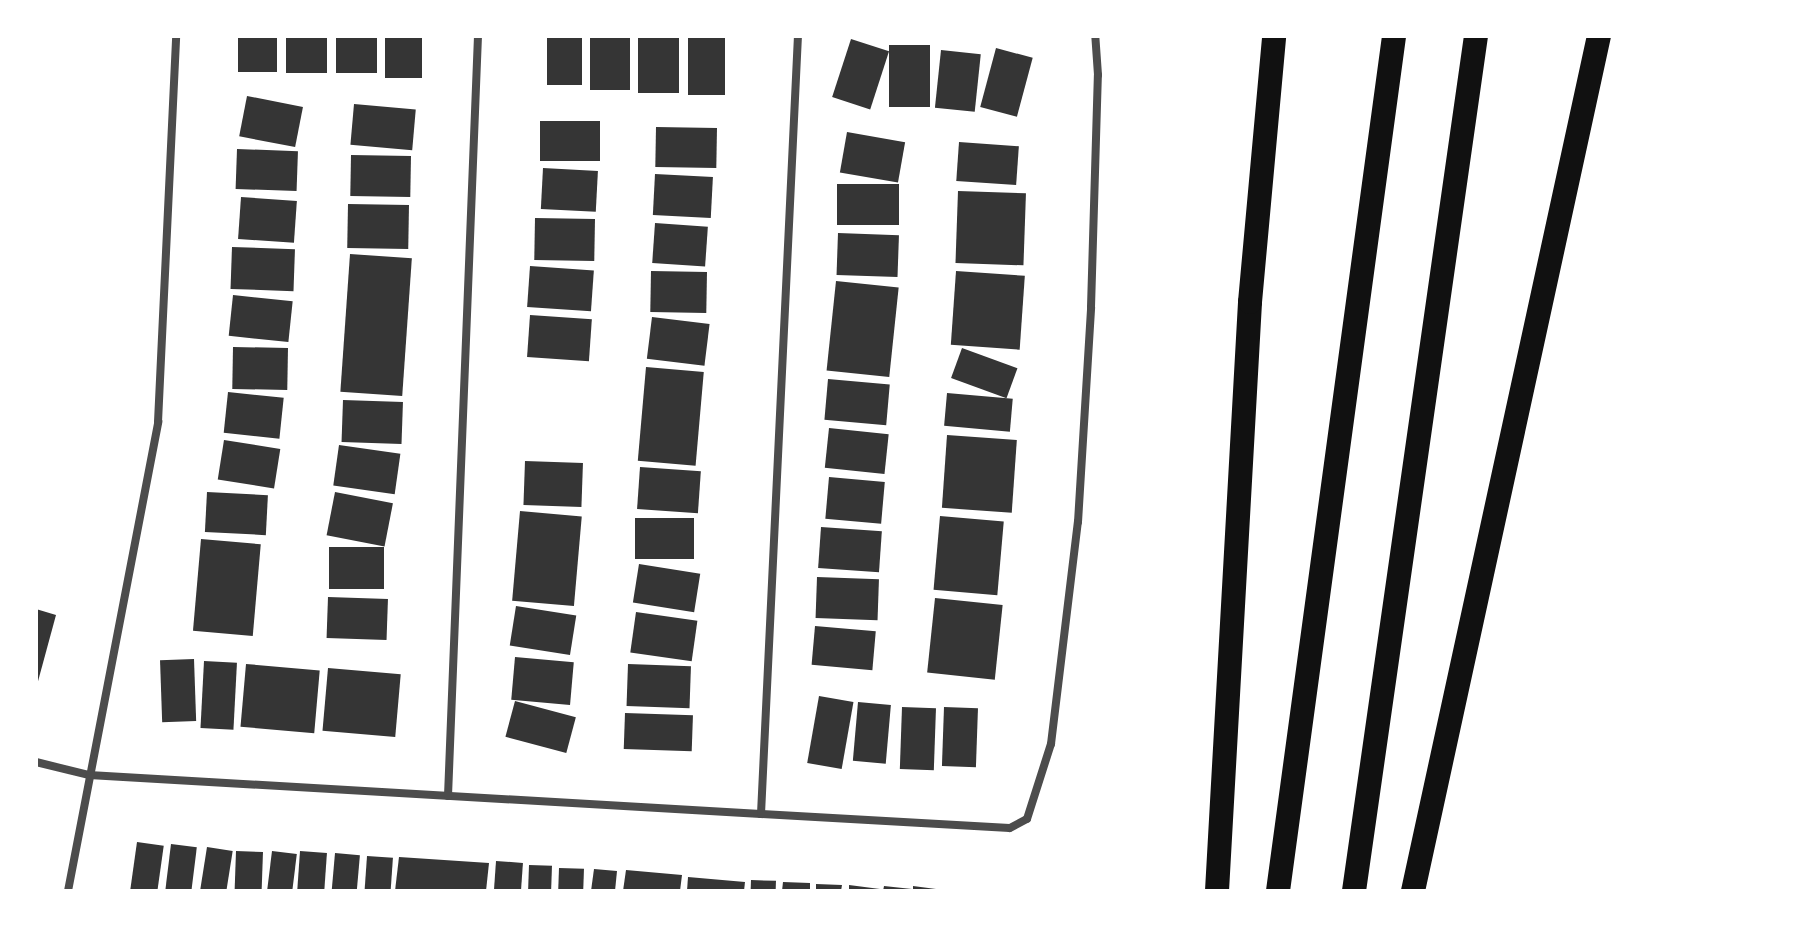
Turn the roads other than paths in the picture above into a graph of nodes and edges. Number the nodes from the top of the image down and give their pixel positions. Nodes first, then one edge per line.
1 (176, 36) edge
2 (478, 36) edge
3 (798, 36) edge
4 (1095, 36) edge
5 (1274, 36) edge
6 (1394, 36) edge
7 (1476, 36) edge
8 (1599, 36) edge
9 (36, 762) edge
10 (89, 775) junction
11 (448, 796) junction
12 (761, 814) junction
13 (68, 891) edge
14 (1217, 891) edge
15 (1278, 891) edge
16 (1354, 891) edge
17 (1413, 891) edge

1 - 10 street
2 - 11 street
3 - 12 street
4 - 12 street
5 - 14 highway
6 - 15 highway
7 - 16 highway
8 - 17 highway
9 - 10 street
10 - 11 street
10 - 13 street
11 - 12 street

